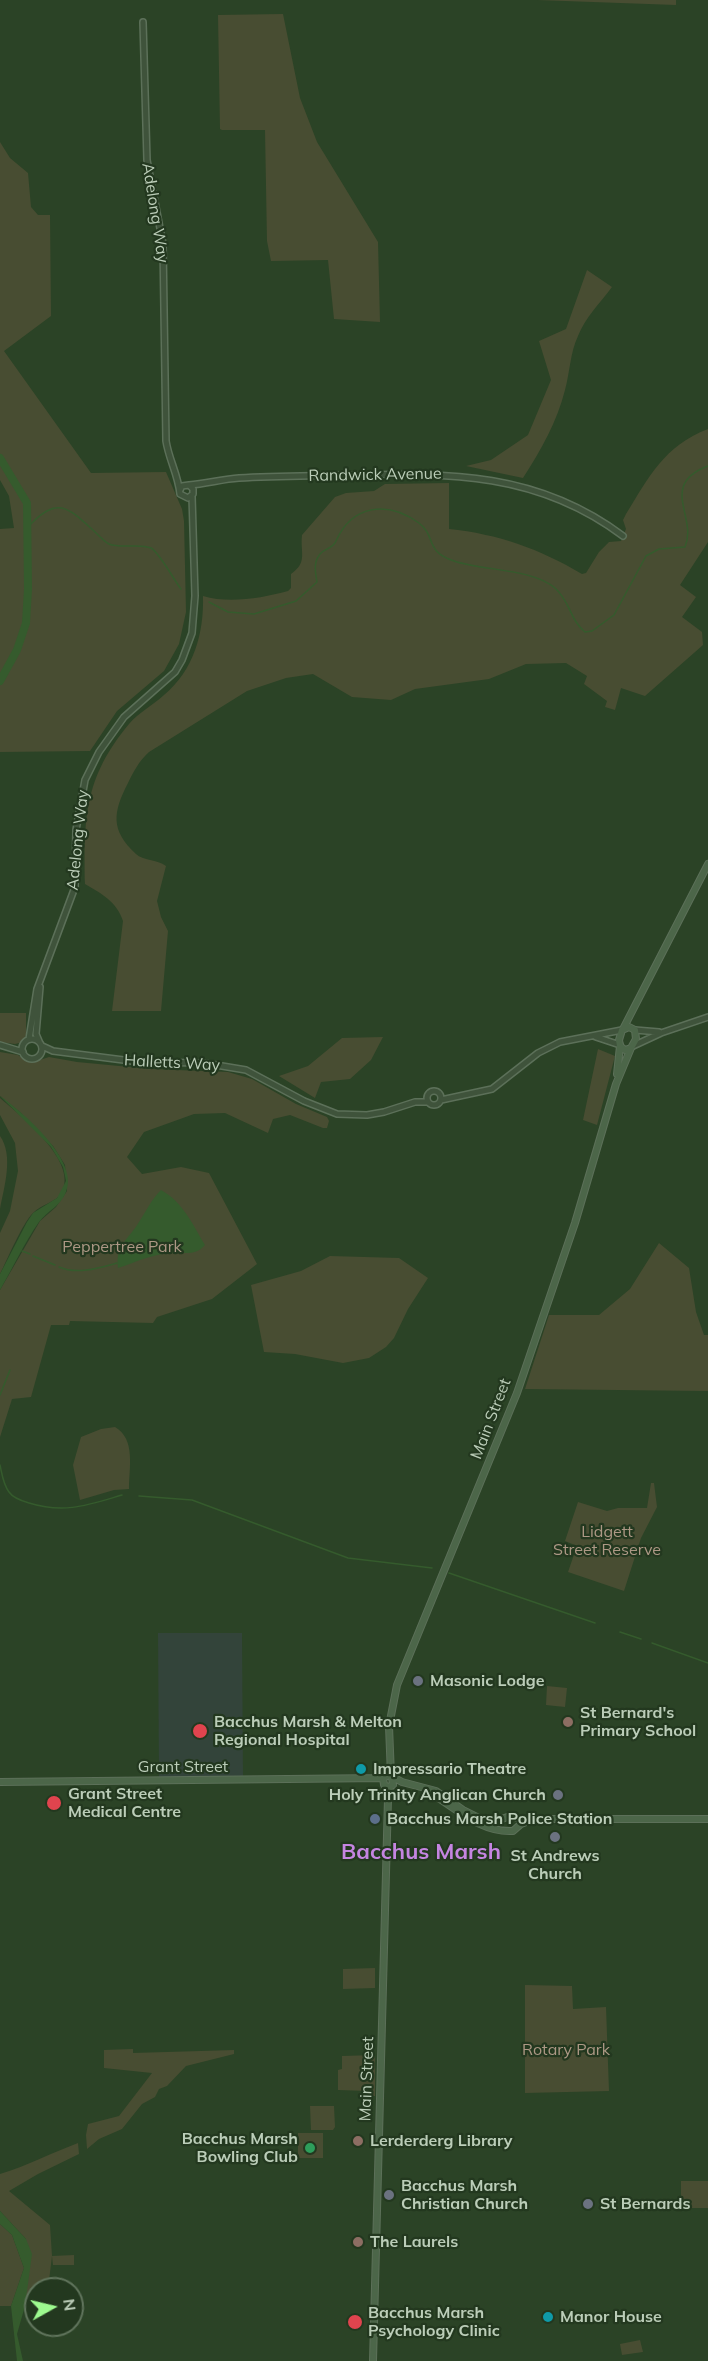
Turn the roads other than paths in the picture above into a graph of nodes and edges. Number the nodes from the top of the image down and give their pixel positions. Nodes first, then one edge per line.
1 (143, 22) dead end
2 (177, 473) junction
3 (208, 483) junction
4 (188, 485) junction
5 (180, 490) junction
6 (193, 495) junction
7 (185, 498) junction
8 (193, 515) junction
9 (623, 536) dead end
10 (708, 864) edge
11 (41, 982) junction
12 (645, 987) junction
13 (708, 1017) edge
14 (634, 1029) junction
15 (623, 1030) junction
16 (661, 1033) junction
17 (593, 1037) junction
18 (27, 1041) junction
19 (40, 1043) junction
20 (0, 1046) edge
21 (620, 1046) junction
22 (11, 1047) junction
23 (632, 1047) junction
24 (54, 1051) junction
25 (23, 1052) junction
26 (40, 1055) junction
27 (616, 1084) junction
28 (441, 1098) junction
29 (426, 1100) junction
30 (388, 1777) junction
31 (366, 1779) junction
32 (0, 1782) edge
33 (387, 1786) junction
34 (546, 1817) junction
35 (505, 1818) junction
36 (515, 1818) junction
37 (708, 1819) edge
38 (517, 1828) junction
39 (505, 1830) junction
40 (373, 2361) edge

1 - 2 street, Adelong Way
2 - 4 street, Adelong Way
2 - 5 street, Adelong Way
3 - 4 street, Randwick Avenue
3 - 6 street, Randwick Avenue
3 - 9 street, Randwick Avenue
4 - 5 street
4 - 6 street
5 - 7 street
6 - 7 street
6 - 8 street, Adelong Way
7 - 8 street, Adelong Way
8 - 11 street, Adelong Way
10 - 12 main road
11 - 18 street, Adelong Way
11 - 19 street, Adelong Way
12 - 14 main road, Main Street
12 - 15 main road
13 - 16 street
14 - 15 main road
14 - 16 street
14 - 23 main road, Main Street
15 - 17 street
15 - 21 main road, Main Street
16 - 23 street
17 - 21 street
17 - 28 street
18 - 19 street
18 - 22 street
18 - 25 street
19 - 24 street, Halletts Way
19 - 26 street
20 - 22 street
21 - 23 main road
21 - 27 main road, Main Street
22 - 25 street
23 - 27 main road, Main Street
24 - 26 street, Halletts Way
24 - 29 street, Halletts Way
25 - 26 street
27 - 30 main road, Main Street
28 - 29 street
28 - 29 street
30 - 31 main road, Grant Street
30 - 33 main road
30 - 33 main road
30 - 35 main road
31 - 32 main road, Grant Street
31 - 33 main road, Grant Street
33 - 39 main road, Grant Street
33 - 40 main road, Main Street
34 - 36 main road
34 - 37 main road
34 - 38 main road
35 - 36 main road
35 - 39 main road
36 - 38 main road
38 - 39 main road

